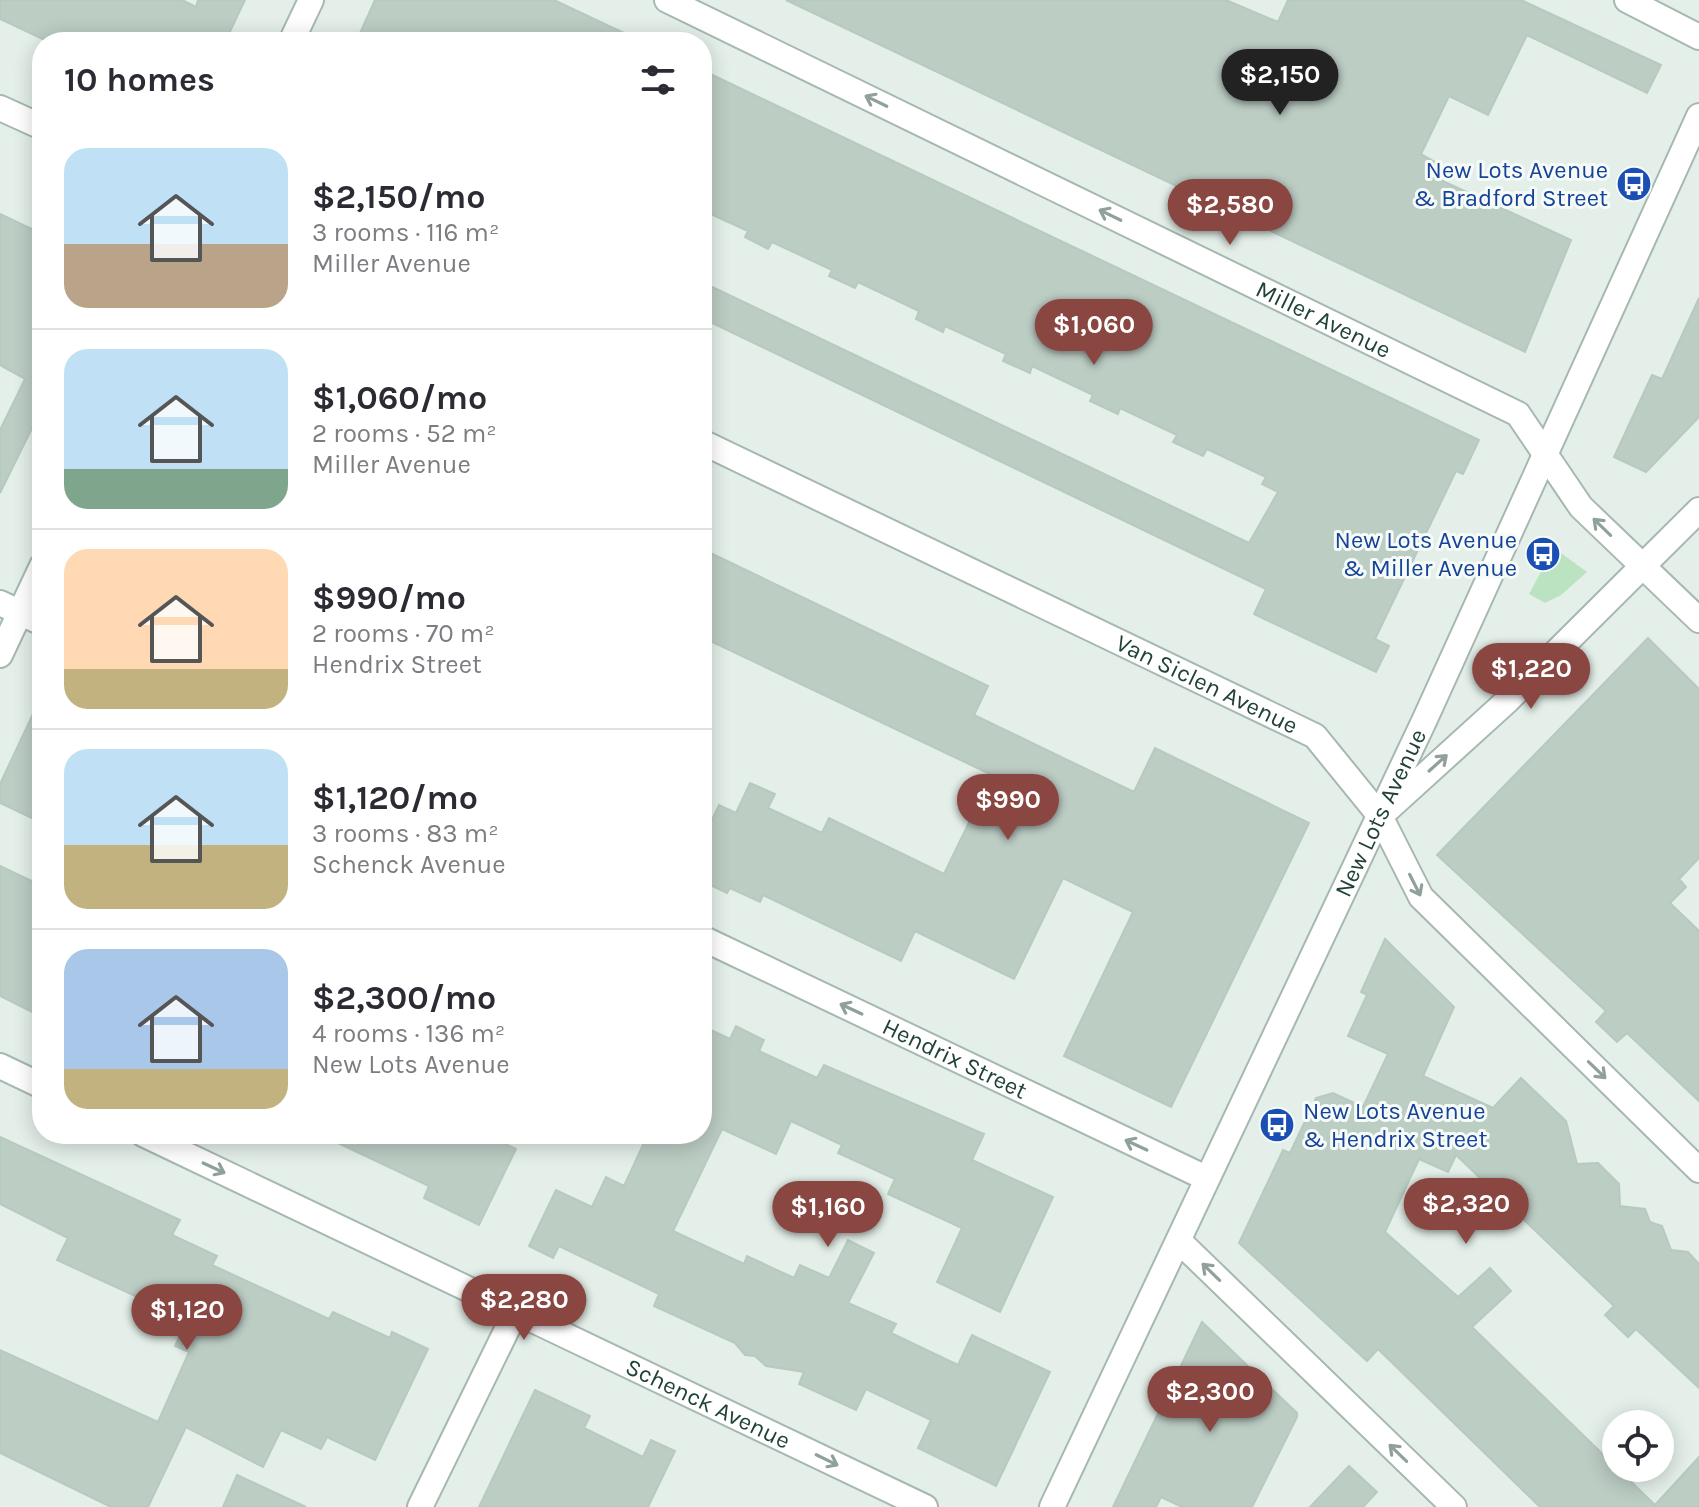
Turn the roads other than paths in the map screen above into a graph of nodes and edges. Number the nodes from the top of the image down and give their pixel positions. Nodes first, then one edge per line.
1 (311, 0) edge
2 (667, 0) edge
3 (1627, 0) edge
4 (296, 32) edge
5 (1699, 37) edge
6 (0, 108) edge
7 (1699, 116) edge
8 (32, 122) edge
9 (712, 447) edge
10 (1545, 453) junction
11 (1699, 510) edge
12 (1643, 567) junction
13 (32, 588) edge
14 (21, 613) edge
15 (1699, 620) edge
16 (0, 655) edge
17 (1380, 816) junction
18 (712, 943) edge
19 (0, 1066) edge
20 (32, 1081) edge
21 (164, 1144) edge
22 (1699, 1170) edge
23 (1206, 1178) junction
24 (1179, 1241) junction
25 (516, 1311) junction
26 (420, 1507) edge
27 (925, 1507) edge
28 (1052, 1507) edge
29 (1454, 1507) edge

1 - 4 street
10 -> 2 street, Miller Avenue
3 - 5 street
6 - 8 street
7 - 10 street, New Lots Avenue
9 - 17 street, Van Siclen Avenue
12 -> 10 street, Miller Avenue
10 - 17 street, New Lots Avenue
11 - 12 street
12 - 15 street, Miller Avenue
17 -> 12 street
13 - 14 street
14 - 16 street
17 -> 22 street, Van Siclen Avenue
17 - 23 street, New Lots Avenue
23 -> 18 street, Hendrix Street
19 - 20 street
21 -> 25 street, Schenck Avenue
23 - 24 street, New Lots Avenue
24 - 28 street, New Lots Avenue
29 -> 24 street
25 - 26 street
25 -> 27 street, Schenck Avenue

